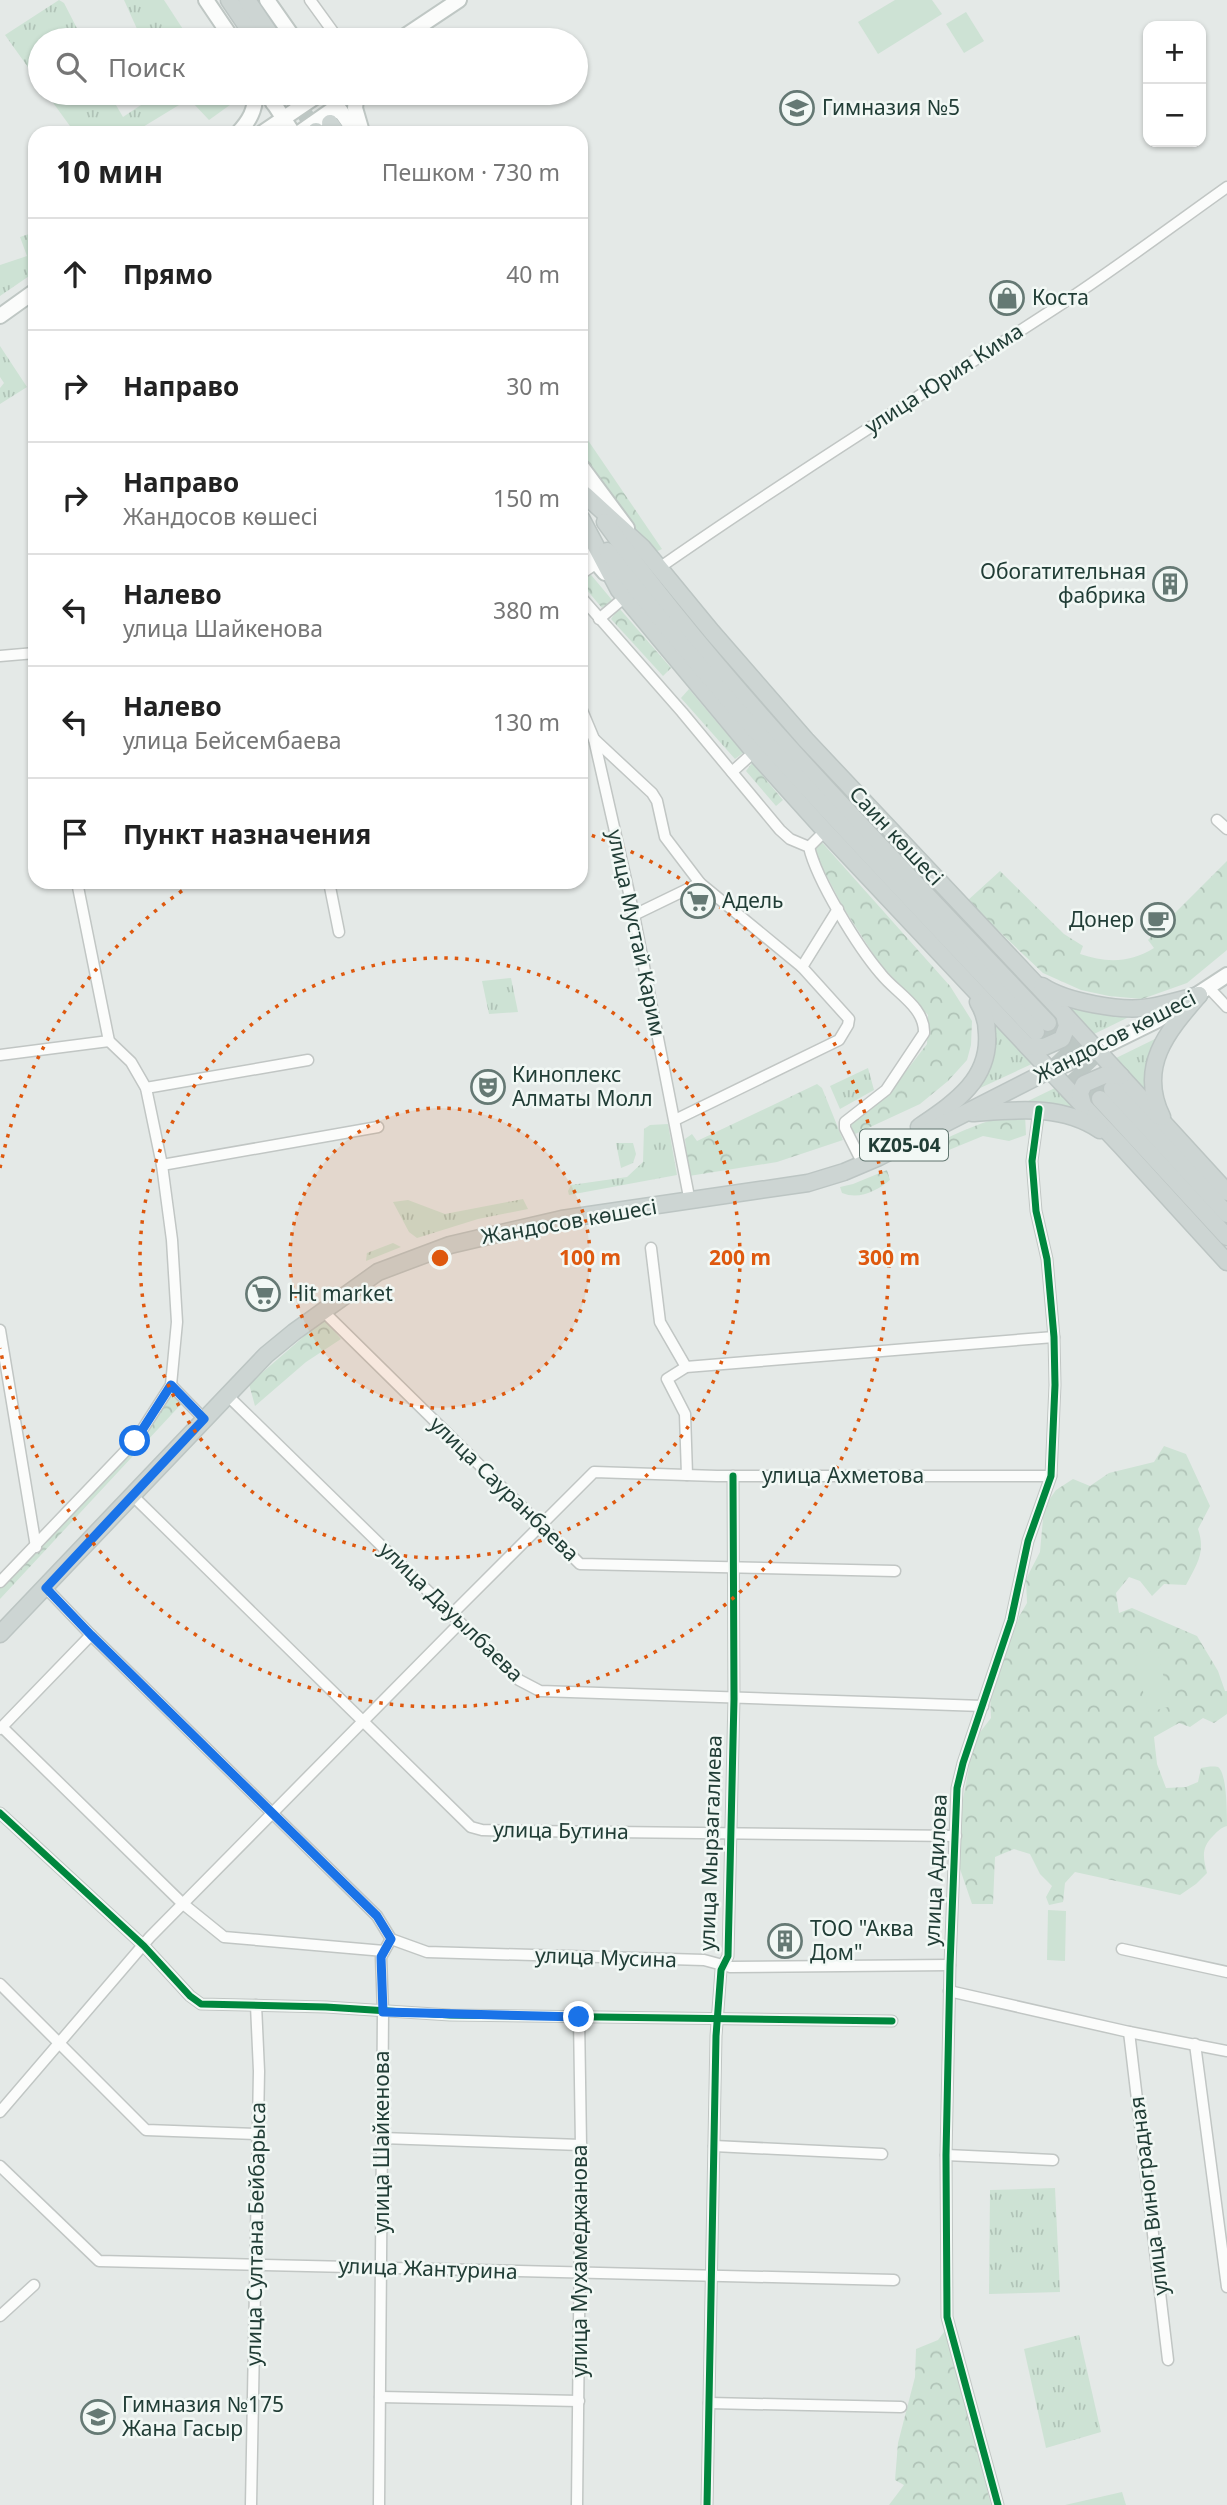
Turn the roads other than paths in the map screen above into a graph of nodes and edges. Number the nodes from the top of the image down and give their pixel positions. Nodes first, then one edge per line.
1 (206, 0) edge
2 (229, 0) edge
3 (247, 0) edge
4 (267, 0) edge
5 (310, 0) edge
6 (459, 0) edge
7 (225, 28) edge
8 (248, 28) edge
9 (266, 28) edge
10 (287, 28) edge
11 (330, 28) edge
12 (417, 28) edge
13 (254, 105) edge
14 (275, 105) edge
15 (303, 105) edge
16 (328, 105) edge
17 (355, 105) edge
18 (284, 118) junction
19 (243, 126) edge
20 (272, 126) edge
21 (289, 126) edge
22 (309, 126) edge
23 (329, 126) edge
24 (361, 126) edge
25 (1227, 187) edge
26 (28, 296) edge
27 (0, 316) edge
28 (588, 475) edge
29 (588, 497) edge
30 (588, 499) edge
31 (588, 527) edge
32 (588, 531) edge
33 (643, 548) junction
34 (588, 553) edge
35 (597, 563) junction
36 (659, 568) junction
37 (588, 569) edge
38 (622, 594) junction
39 (588, 606) edge
40 (599, 619) junction
41 (28, 654) edge
42 (0, 656) edge
43 (743, 668) junction
44 (693, 679) junction
45 (749, 722) junction
46 (768, 722) junction
47 (588, 725) edge
48 (594, 739) junction
49 (754, 752) junction
50 (732, 772) junction
51 (1217, 820) dead end
52 (1227, 829) edge
53 (825, 831) junction
54 (809, 847) junction
55 (700, 883) junction
56 (78, 889) edge
57 (330, 889) edge
58 (838, 909) junction
59 (634, 915) junction
60 (339, 932) dead end
61 (802, 967) junction
62 (1227, 975) edge
63 (1028, 976) junction
64 (968, 985) junction
65 (1204, 991) junction
66 (1227, 1007) edge
67 (1064, 1014) junction
68 (109, 1041) junction
69 (1027, 1046) junction
70 (1097, 1050) junction
71 (0, 1055) edge
72 (308, 1060) dead end
73 (1051, 1070) junction
74 (146, 1088) junction
75 (1111, 1088) junction
76 (1083, 1105) junction
77 (1039, 1109) junction
78 (962, 1113) junction
79 (674, 1119) junction
80 (378, 1127) dead end
81 (1168, 1128) junction
82 (915, 1130) junction
83 (1121, 1146) junction
84 (859, 1156) junction
85 (162, 1166) junction
86 (743, 1192) junction
87 (1227, 1192) edge
88 (690, 1202) junction
89 (1227, 1214) edge
90 (1227, 1237) edge
91 (651, 1248) dead end
92 (1227, 1262) edge
93 (323, 1311) junction
94 (0, 1330) edge
95 (1054, 1337) junction
96 (686, 1367) junction
97 (171, 1385) junction
98 (228, 1395) junction
99 (204, 1419) junction
100 (687, 1475) junction
101 (733, 1476) junction
102 (1051, 1476) junction
103 (133, 1496) junction
104 (540, 1525) junction
105 (36, 1547) junction
106 (735, 1568) junction
107 (895, 1571) dead end
108 (0, 1582) edge
109 (46, 1588) junction
110 (451, 1615) junction
111 (460, 1623) junction
112 (0, 1634) edge
113 (91, 1635) junction
114 (734, 1699) junction
115 (983, 1706) junction
116 (364, 1721) junction
117 (1, 1728) edge
118 (273, 1812) junction
119 (0, 1813) edge
120 (731, 1832) junction
121 (956, 1836) junction
122 (182, 1903) junction
123 (391, 1939) junction
124 (144, 1946) junction
125 (1122, 1949) dead end
126 (384, 1951) junction
127 (724, 1964) junction
128 (950, 1965) junction
129 (1227, 1972) edge
130 (0, 1984) edge
131 (949, 1990) junction
132 (257, 2005) junction
133 (383, 2012) junction
134 (579, 2017) junction
135 (718, 2019) junction
136 (892, 2021) dead end
137 (1129, 2032) junction
138 (60, 2044) junction
139 (1195, 2045) junction
140 (1227, 2051) edge
141 (0, 2112) edge
142 (256, 2134) junction
143 (382, 2138) junction
144 (581, 2145) junction
145 (714, 2146) junction
146 (883, 2154) dead end
147 (946, 2155) junction
148 (1053, 2160) dead end
149 (0, 2166) edge
150 (256, 2264) junction
151 (381, 2267) junction
152 (580, 2273) junction
153 (712, 2276) junction
154 (894, 2280) dead end
155 (34, 2285) dead end
156 (1227, 2287) edge
157 (0, 2316) edge
158 (1168, 2360) dead end
159 (380, 2397) junction
160 (579, 2401) junction
161 (709, 2403) junction
162 (901, 2407) dead end
163 (251, 2505) edge
164 (379, 2505) edge
165 (577, 2505) edge
166 (707, 2505) edge
167 (998, 2505) edge

1 - 7 main road
2 - 8 main road
3 - 9 main road
4 - 10 main road
5 - 11 street
6 - 12 main road
13 - 19 main road
14 - 18 main road
15 - 18 main road
16 - 23 main road
17 - 24 main road
18 - 20 main road
18 - 21 main road
22 - 23 main road
25 - 36 street, улица Юрия Кима
26 - 27 main road
28 - 33 main road, Саин көшесі
29 - 33 main road
30 - 46 main road, Саин көшесі
31 - 45 main road, Саин көшесі
32 - 38 main road
33 - 36 main road, Саин көшесі
34 - 35 main road
35 - 37 street
35 - 38 main road
36 - 43 main road, Саин көшесі
38 - 40 street
38 - 44 main road
39 - 40 street
40 - 50 street
41 - 42 street
43 - 46 main road
43 - 63 main road, Саин көшесі
44 - 45 main road
44 - 49 main road
45 - 46 main road, Саин көшесі
47 - 48 street, улица Мустай Карим
48 - 55 street
48 - 59 street, улица Мустай Карим
49 - 50 street
49 - 53 main road
50 - 54 street
51 - 52 street
53 - 54 street
53 - 64 main road
54 - 58 street
55 - 59 street
55 - 61 street
56 - 68 street
57 - 60 street
58 - 61 street
58 - 84 street
59 - 79 street, улица Мустай Карим
61 - 79 street
62 - 65 main road, Жандосов көшесі
63 - 65 main road
63 - 67 main road, Саин көшесі
64 - 69 main road
64 - 82 main road
65 - 66 street
65 - 70 main road, Жандосов көшесі
65 - 81 main road
67 - 69 main road
67 - 70 main road, Саин көшесі
68 - 71 street
68 - 74 street
69 - 73 main road
70 - 73 main road, Жандосов көшесі / KZ05-04
70 - 75 main road, Саин көшесі
72 - 74 street
73 - 76 main road
73 - 78 main road, Жандосов көшесі / KZ05-04
74 - 85 street
75 - 76 main road
75 - 81 main road, Саин көшесі
75 - 89 main road, Саин көшесі
75 - 90 main road, Саин көшесі
76 - 83 main road
77 - 78 main road
77 - 83 main road
77 - 95 street, улица Адилова
78 - 82 main road, Жандосов көшесі / KZ05-04
78 - 86 main road, Жандосов көшесі / KZ05-04
79 - 88 street, улица Мустай Карим
80 - 85 street
81 - 87 main road, Саин көшесі
82 - 84 main road, Жандосов көшесі / KZ05-04
83 - 92 main road
84 - 86 main road, Жандосов көшесі / KZ05-04
85 - 97 street
86 - 88 main road, Жандосов көшесі / KZ05-04
88 - 93 main road, Жандосов көшесі / KZ05-04
91 - 96 street
93 - 98 main road, Жандосов көшесі / KZ05-04
93 - 104 street, улица Сауранбаева
94 - 105 street
95 - 96 street
95 - 102 street, улица Адилова
96 - 100 street
97 - 99 street
97 - 105 street
98 - 99 main road, Жандосов көшесі / KZ05-04
98 - 110 street, улица Дауылбаева
99 - 103 main road, Жандосов көшесі / KZ05-04
100 - 101 street, улица Ахметова
100 - 104 street, улица Ахметова
101 - 102 street, улица Ахметова
101 - 106 street, улица Мырзагалиева
102 - 115 street, улица Адилова
103 - 109 main road, Жандосов көшесі / KZ05-04
103 - 116 street, улица Бутина
104 - 106 street, улица Сауранбаева
104 - 110 street
105 - 108 street
106 - 107 street, улица Сауранбаева
106 - 114 street, улица Мырзагалиева
109 - 112 main road, Жандосов көшесі / KZ05-04
109 - 113 street
110 - 111 street, улица Дауылбаева
111 - 114 street, улица Дауылбаева
111 - 116 street
113 - 117 street
113 - 118 street
114 - 115 street, улица Дауылбаева
114 - 120 street, улица Мырзагалиева
115 - 121 street, улица Адилова
116 - 118 street
116 - 120 street, улица Бутина
117 - 122 street
118 - 122 street
118 - 123 street
119 - 124 street
120 - 121 street, улица Бутина
120 - 127 street, улица Мырзагалиева
121 - 128 street, улица Адилова
122 - 124 street
122 - 126 street
123 - 126 street, улица Шайкенова
123 - 127 street, улица Мусина
124 - 132 street
124 - 138 street
125 - 129 street
126 - 133 street, улица Шайкенова
127 - 128 street, улица Мусина
127 - 135 street, улица Мырзагалиева
128 - 131 street, улица Адилова
130 - 138 street
131 - 137 street
131 - 147 street, улица Адилова
132 - 133 street
132 - 142 street, улица Султана Бейбарыса
133 - 134 street
133 - 143 street, улица Шайкенова
134 - 135 street
134 - 144 street, улица Мухамеджанова
135 - 136 street
135 - 145 street, улица Мырзагалиева
137 - 139 street
137 - 158 street, улица Виноградная
138 - 141 street
138 - 142 street
139 - 140 street
139 - 156 street
142 - 150 street, улица Султана Бейбарыса
143 - 144 street
143 - 151 street, улица Шайкенова
144 - 152 street, улица Мухамеджанова
145 - 146 street
145 - 153 street, улица Мырзагалиева
147 - 148 street
147 - 167 street, улица Адилова
149 - 150 street, улица Жантурина
150 - 151 street, улица Жантурина
150 - 163 street, улица Султана Бейбарыса
151 - 152 street, улица Жантурина
151 - 159 street, улица Шайкенова
152 - 153 street, улица Жантурина
152 - 160 street, улица Мухамеджанова
153 - 154 street, улица Жантурина
153 - 161 street, улица Мырзагалиева
155 - 157 street
159 - 160 street
159 - 164 street, улица Шайкенова
160 - 165 street, улица Мухамеджанова
161 - 162 street
161 - 166 street, улица Мырзагалиева

